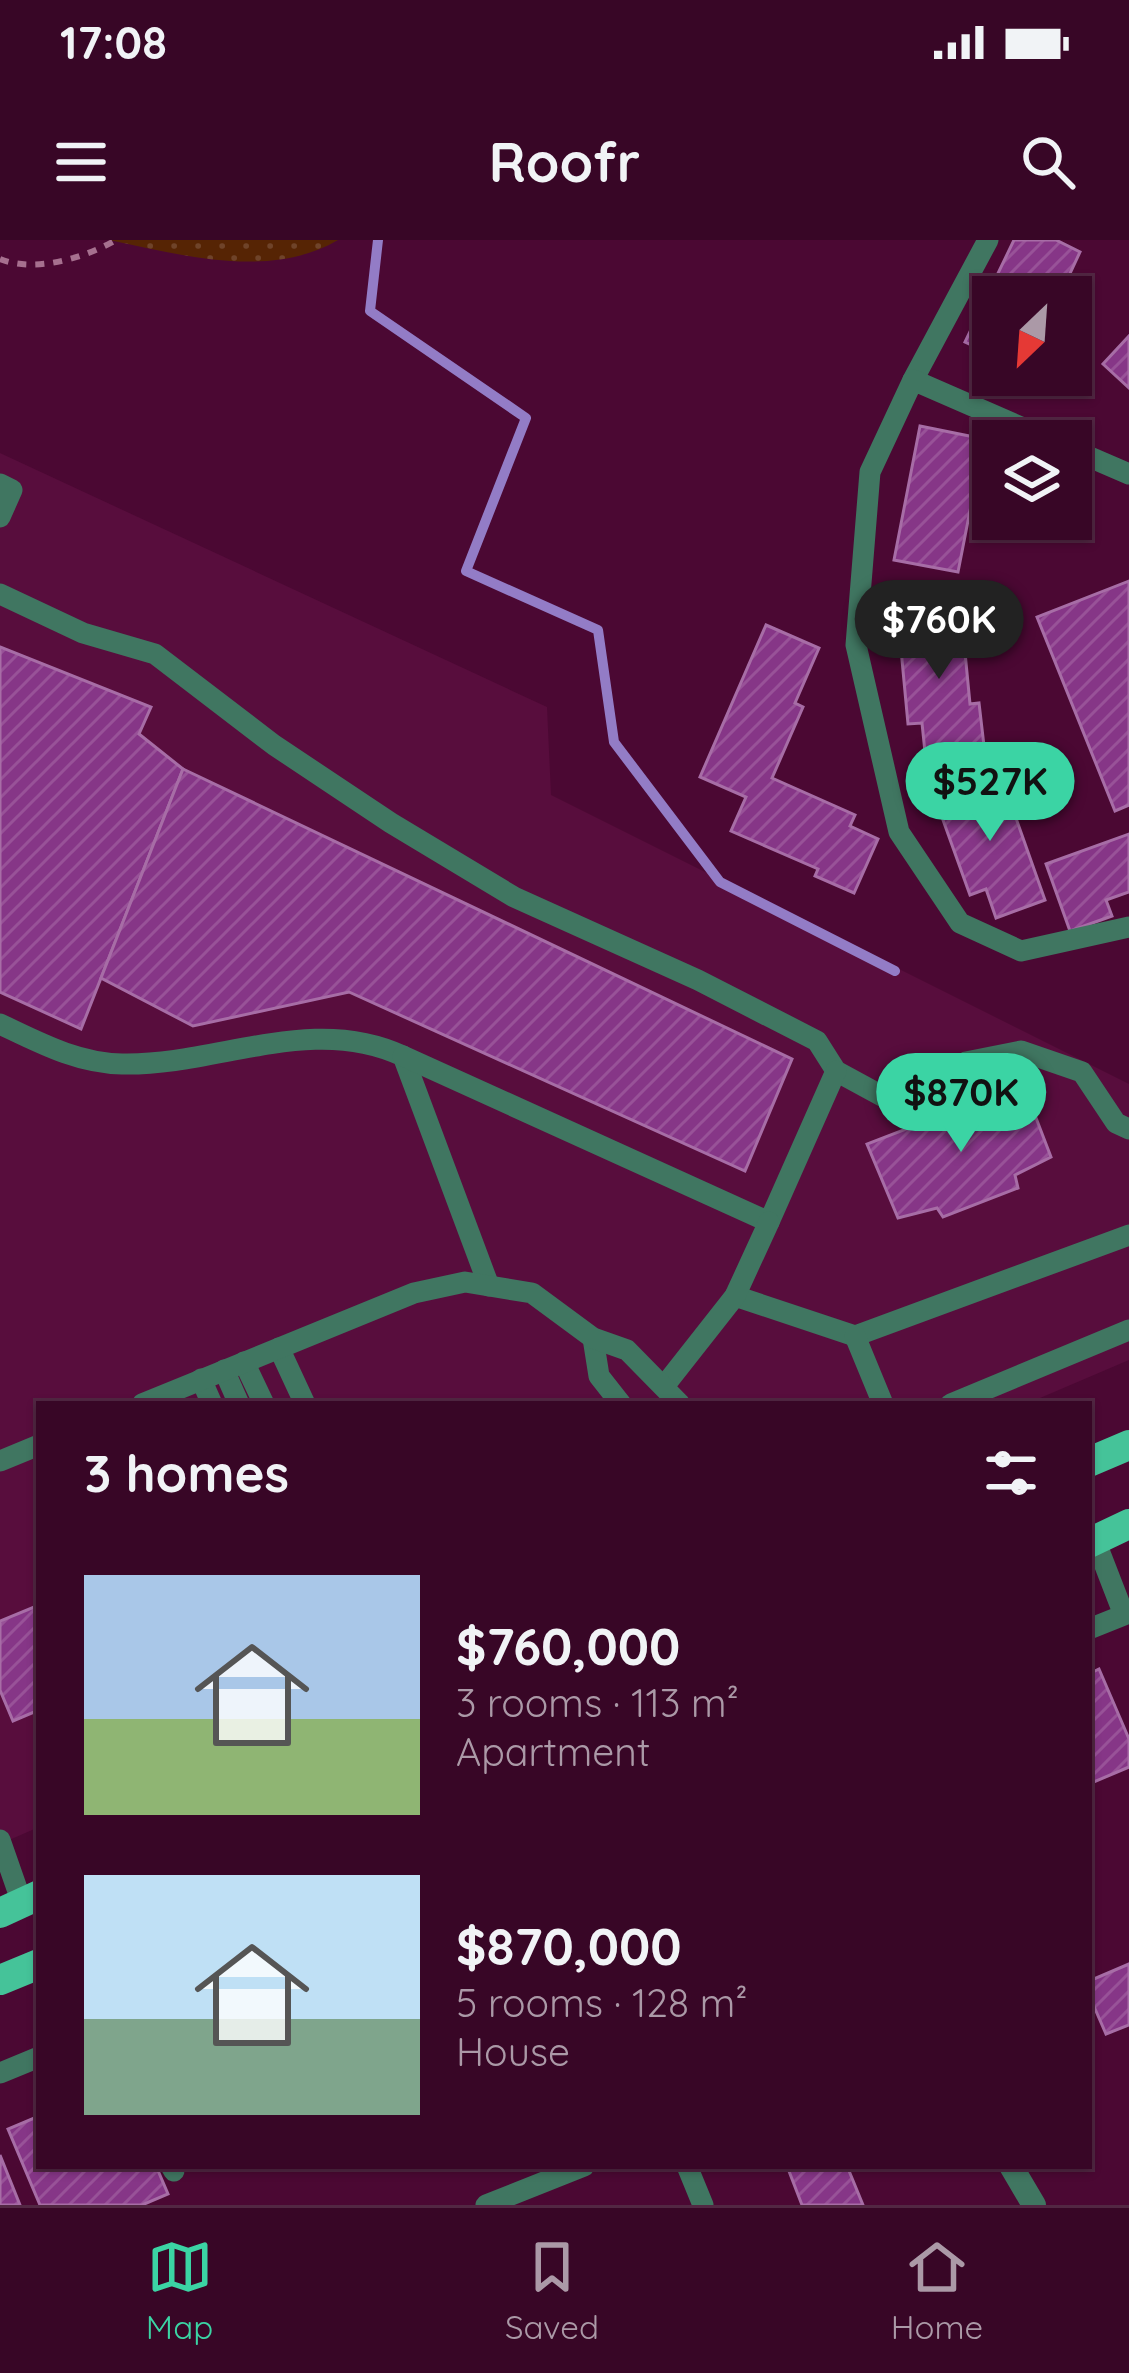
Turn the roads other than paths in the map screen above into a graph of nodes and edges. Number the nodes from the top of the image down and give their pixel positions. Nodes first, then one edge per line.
1 (988, 240) edge
2 (913, 380) junction
3 (1004, 420) edge
4 (1092, 458) edge
5 (1129, 474) edge
6 (0, 484) edge
7 (0, 517) edge
8 (0, 593) edge
9 (1129, 927) edge
10 (0, 1024) edge
11 (403, 1056) junction
12 (836, 1071) junction
13 (1129, 1130) edge
14 (769, 1222) junction
15 (1129, 1235) edge
16 (489, 1286) junction
17 (734, 1296) junction
18 (1129, 1330) edge
19 (855, 1336) junction
20 (593, 1338) junction
21 (279, 1348) junction
22 (234, 1366) junction
23 (201, 1379) junction
24 (664, 1385) junction
25 (157, 1401) edge
26 (211, 1401) edge
27 (238, 1401) edge
28 (262, 1401) edge
29 (304, 1401) edge
30 (619, 1401) edge
31 (677, 1401) edge
32 (882, 1401) edge
33 (958, 1401) edge
34 (1129, 1445) edge
35 (36, 1446) edge
36 (0, 1461) edge
37 (1092, 1461) edge
38 (1129, 1524) edge
39 (1092, 1541) edge
40 (1126, 1621) edge
41 (1092, 1628) edge
42 (0, 1840) edge
43 (20, 1903) edge
44 (36, 1965) edge
45 (0, 1980) edge
46 (36, 2058) edge
47 (1, 2071) edge
48 (577, 2169) edge
49 (688, 2169) edge
50 (1013, 2169) edge
51 (487, 2205) edge
52 (703, 2205) edge
53 (1034, 2205) edge

1 - 2 lane
2 - 3 lane
2 - 9 lane
4 - 5 lane
6 - 7 lane
8 - 12 lane
10 - 11 lane
11 - 14 lane
11 - 16 lane
12 - 13 lane
12 - 14 lane
14 - 17 lane
15 - 19 lane
16 - 20 lane
16 - 21 lane
17 - 19 lane
17 - 24 lane
18 - 33 lane
19 - 32 lane
20 - 24 lane
20 - 30 lane
21 - 22 lane
21 - 29 lane
22 - 23 lane
22 - 27 lane
22 - 28 lane
23 - 25 lane
23 - 26 lane
24 - 31 lane
34 - 37 main road
35 - 36 lane
38 - 39 main road
39 - 40 lane
40 - 41 lane
42 - 43 lane
44 - 45 main road
46 - 47 lane
48 - 51 lane
49 - 52 lane
50 - 53 street

